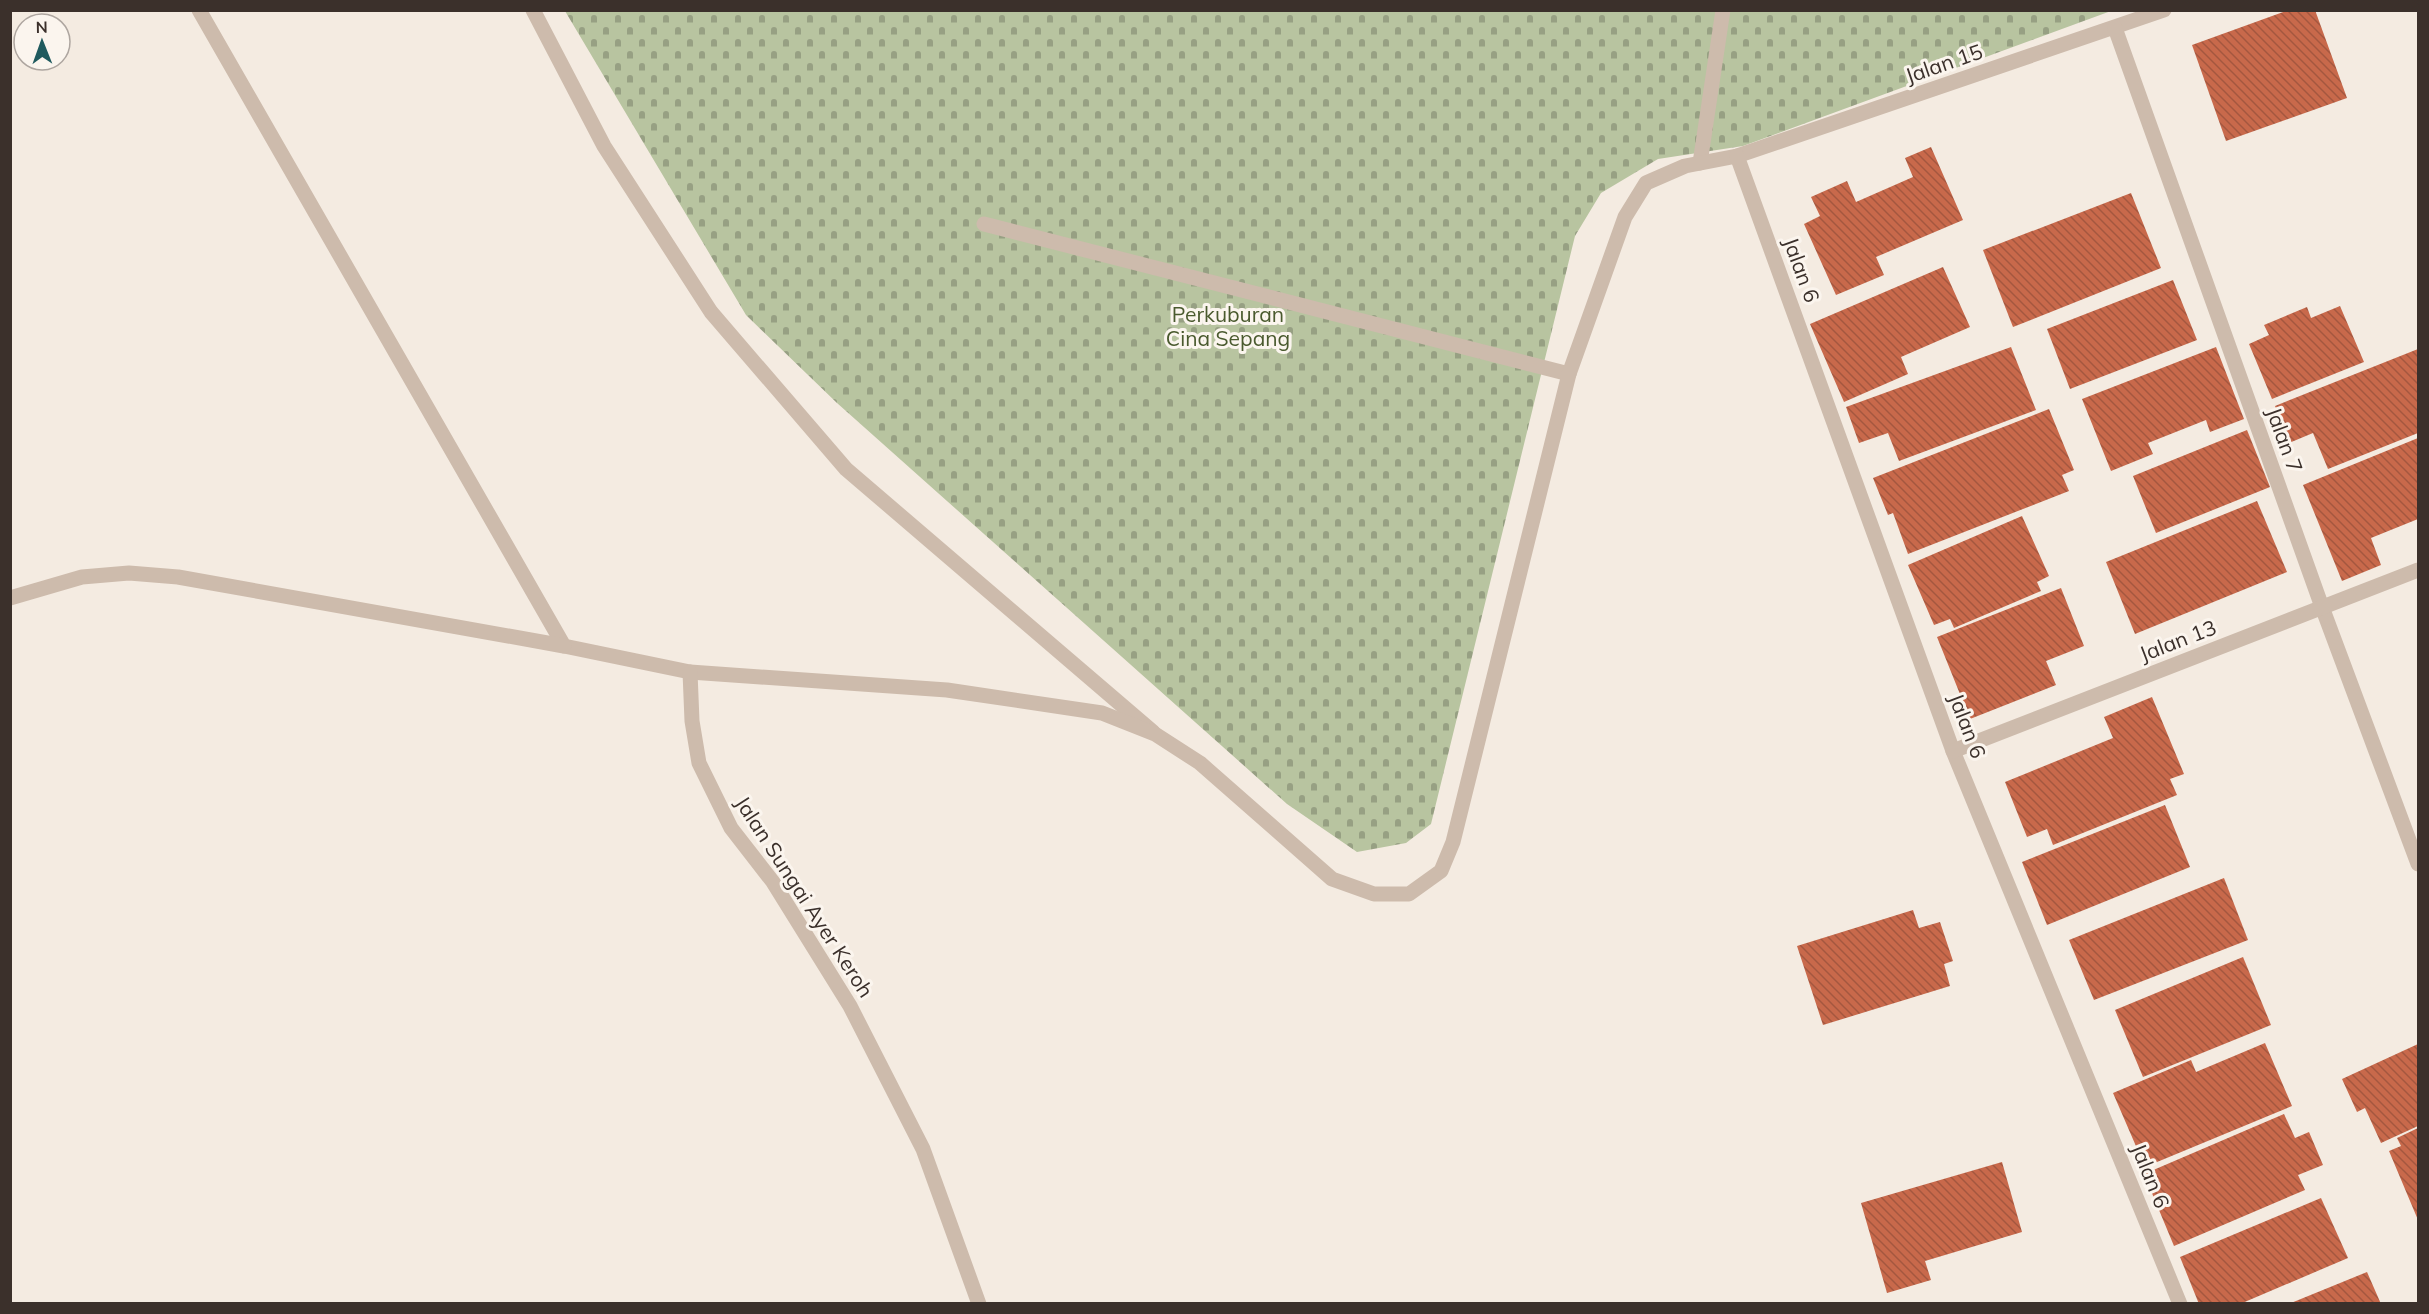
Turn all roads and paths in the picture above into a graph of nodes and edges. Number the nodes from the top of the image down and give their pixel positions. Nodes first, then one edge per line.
1 (199, 10) edge
2 (533, 10) edge
3 (1723, 10) edge
4 (2164, 10) edge
5 (2115, 28) junction
6 (1737, 156) junction
7 (1700, 163) junction
8 (984, 224) dead end
9 (1569, 374) junction
10 (2418, 570) edge
11 (10, 598) edge
12 (2322, 607) junction
13 (564, 646) junction
14 (690, 672) junction
15 (1155, 734) junction
16 (1953, 752) junction
17 (2418, 864) edge
18 (979, 1304) edge
19 (2180, 1304) edge

1 - 13 street
2 - 15 street
3 - 7 street
4 - 5 street, Jalan 15
5 - 6 street, Jalan 15
5 - 12 street, Jalan 7
6 - 7 street, Jalan 15
6 - 16 street, Jalan 6
7 - 9 street, Jalan 15
8 - 9 street
9 - 15 street, Jalan 15
10 - 12 street, Jalan 13
11 - 13 street
12 - 16 street, Jalan 13
12 - 17 street, Jalan 7
13 - 14 street
14 - 15 street
14 - 18 street, Jalan Sungai Ayer Keroh
16 - 19 street, Jalan 6

